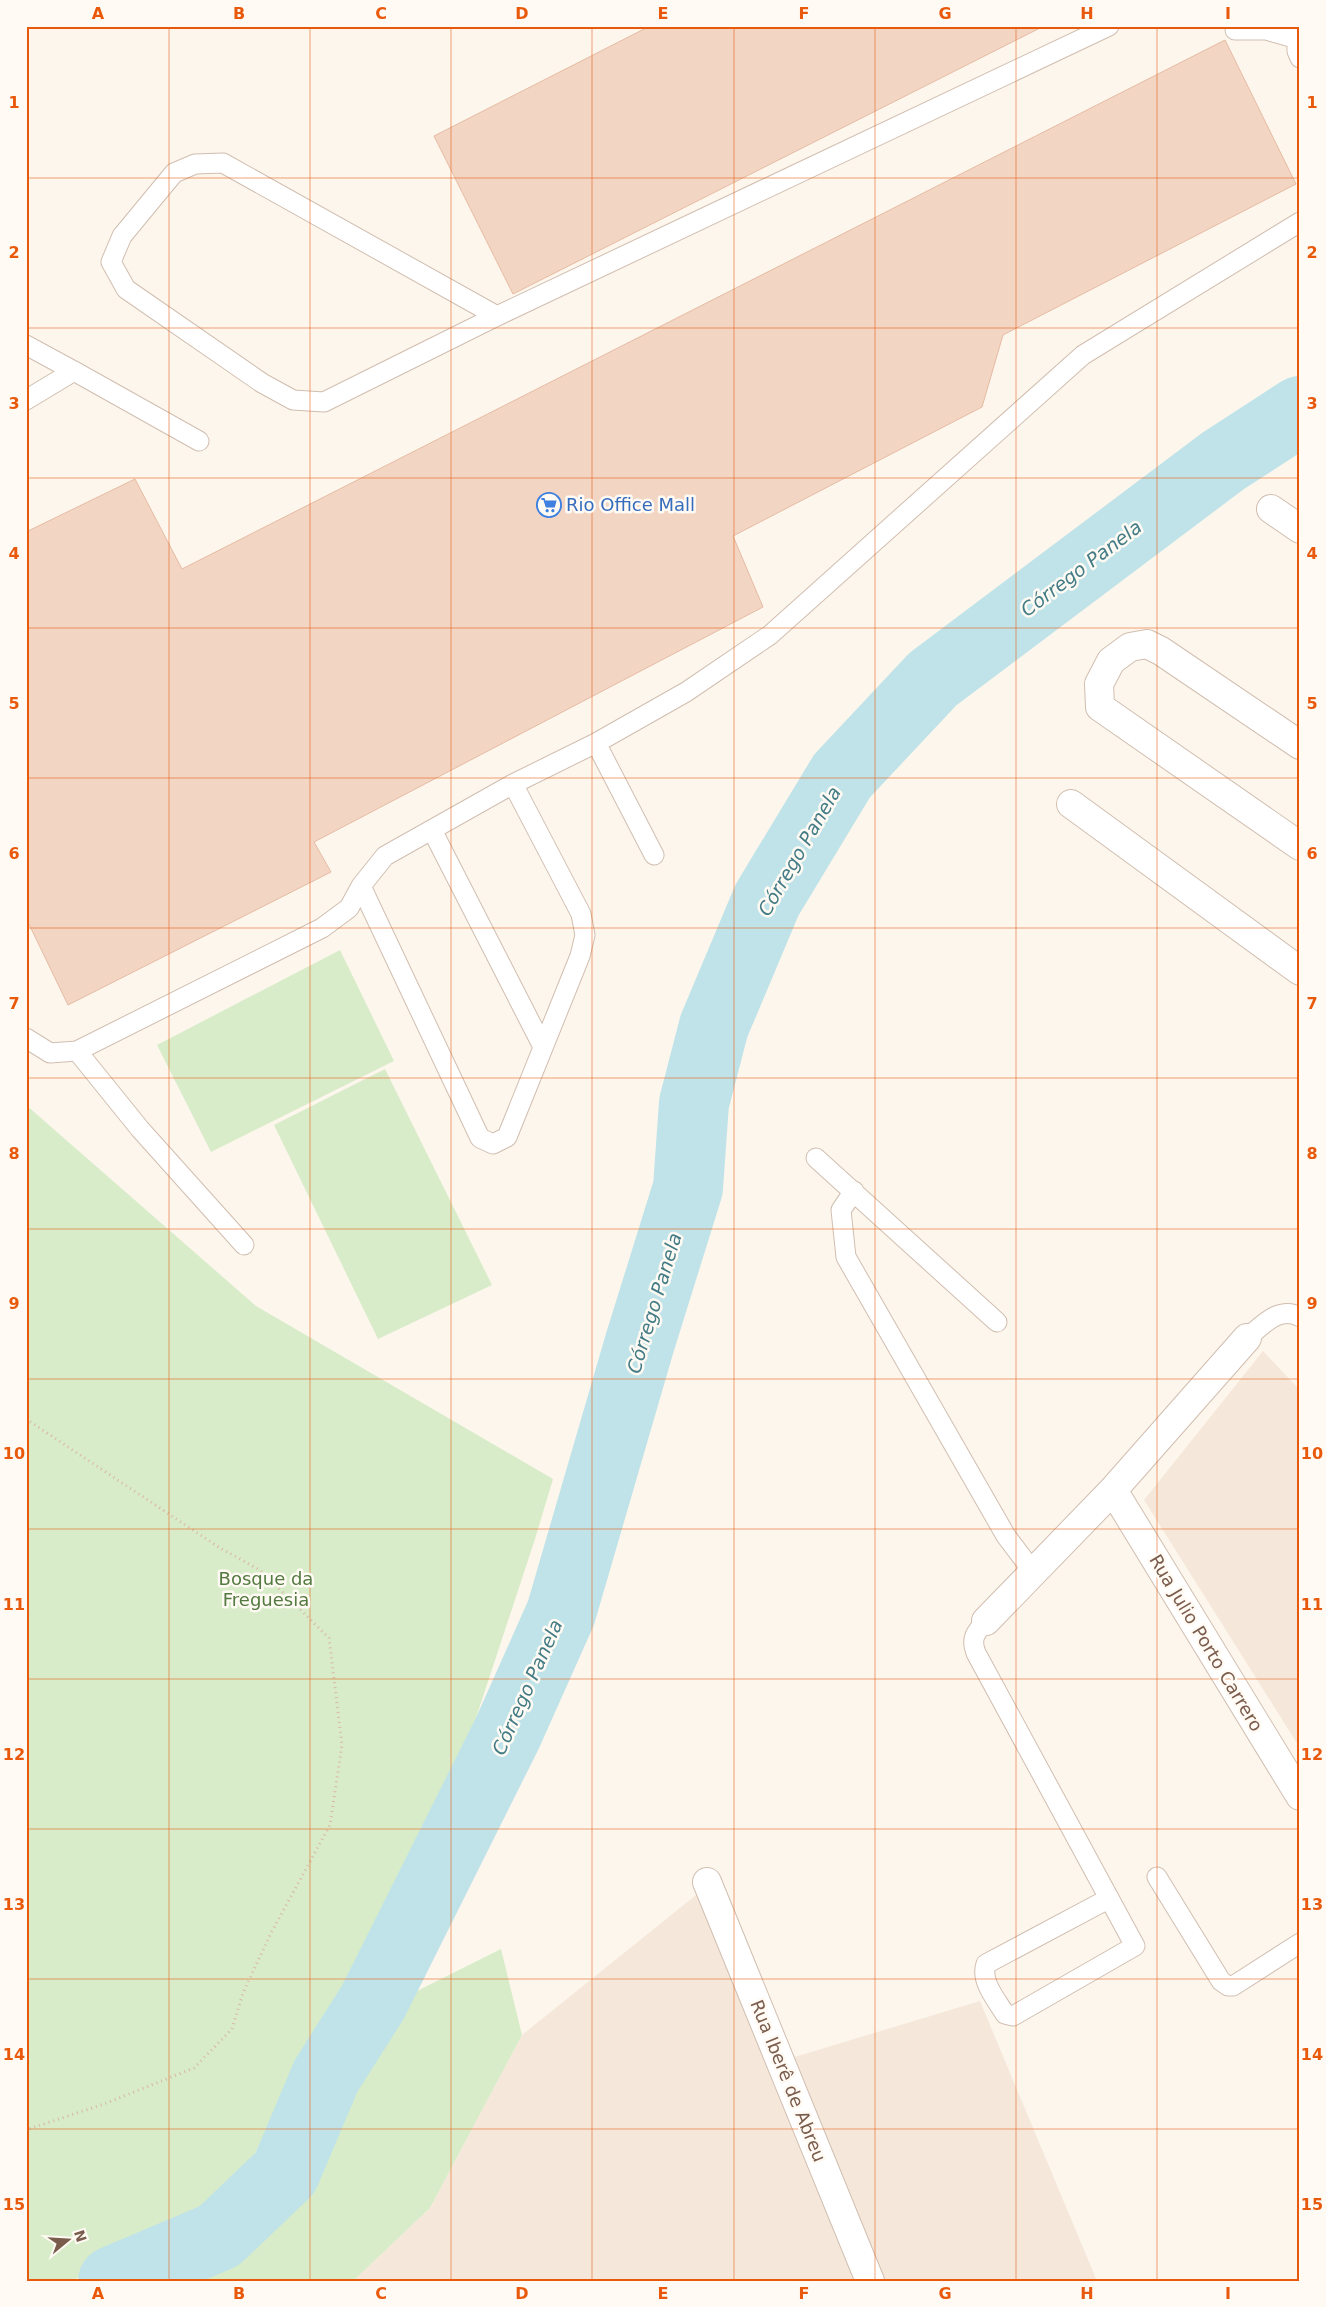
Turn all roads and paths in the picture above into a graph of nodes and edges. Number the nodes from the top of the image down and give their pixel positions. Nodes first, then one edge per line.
1 (1108, 26) edge
2 (1235, 30) dead end
3 (1298, 37) edge
4 (1300, 58) edge
5 (1300, 222) edge
6 (497, 316) junction
7 (26, 345) edge
8 (74, 371) junction
9 (26, 400) edge
10 (199, 441) dead end
11 (1271, 509) dead end
12 (1300, 529) edge
13 (596, 743) junction
14 (1300, 745) edge
15 (512, 784) junction
16 (1071, 804) dead end
17 (432, 830) junction
18 (1300, 846) edge
19 (654, 855) dead end
20 (361, 886) junction
21 (1300, 971) edge
22 (26, 1038) edge
23 (543, 1047) junction
24 (77, 1051) junction
25 (816, 1158) dead end
26 (854, 1191) junction
27 (244, 1245) dead end
28 (1300, 1317) edge
29 (997, 1322) dead end
30 (1247, 1338) joint
31 (26, 1419) edge
32 (1113, 1490) junction
33 (1034, 1573) junction
34 (986, 1620) joint
35 (1300, 1796) edge
36 (1156, 1877) dead end
37 (707, 1882) dead end
38 (1108, 1898) junction
39 (1300, 1943) edge
40 (26, 2130) edge
41 (870, 2281) edge

1 - 6 lane
2 - 3 lane
3 - 4 lane
5 - 13 lane
6 - 6 lane
7 - 8 lane
8 - 9 lane
8 - 10 lane
11 - 12 street
13 - 15 lane
13 - 19 lane
14 - 18 street
15 - 17 lane
15 - 23 lane
16 - 21 street
17 - 20 lane
17 - 23 lane
20 - 23 lane
20 - 24 lane
22 - 24 lane
24 - 27 lane
25 - 26 lane
26 - 29 lane
26 - 33 lane
28 - 30 lane
30 - 32 street
31 - 40 path
32 - 33 street
32 - 35 street, Rua Julio Porto Carrero
33 - 34 street
34 - 38 lane
36 - 39 lane
37 - 41 street, Rua Iberê de Abreu
38 - 38 lane

